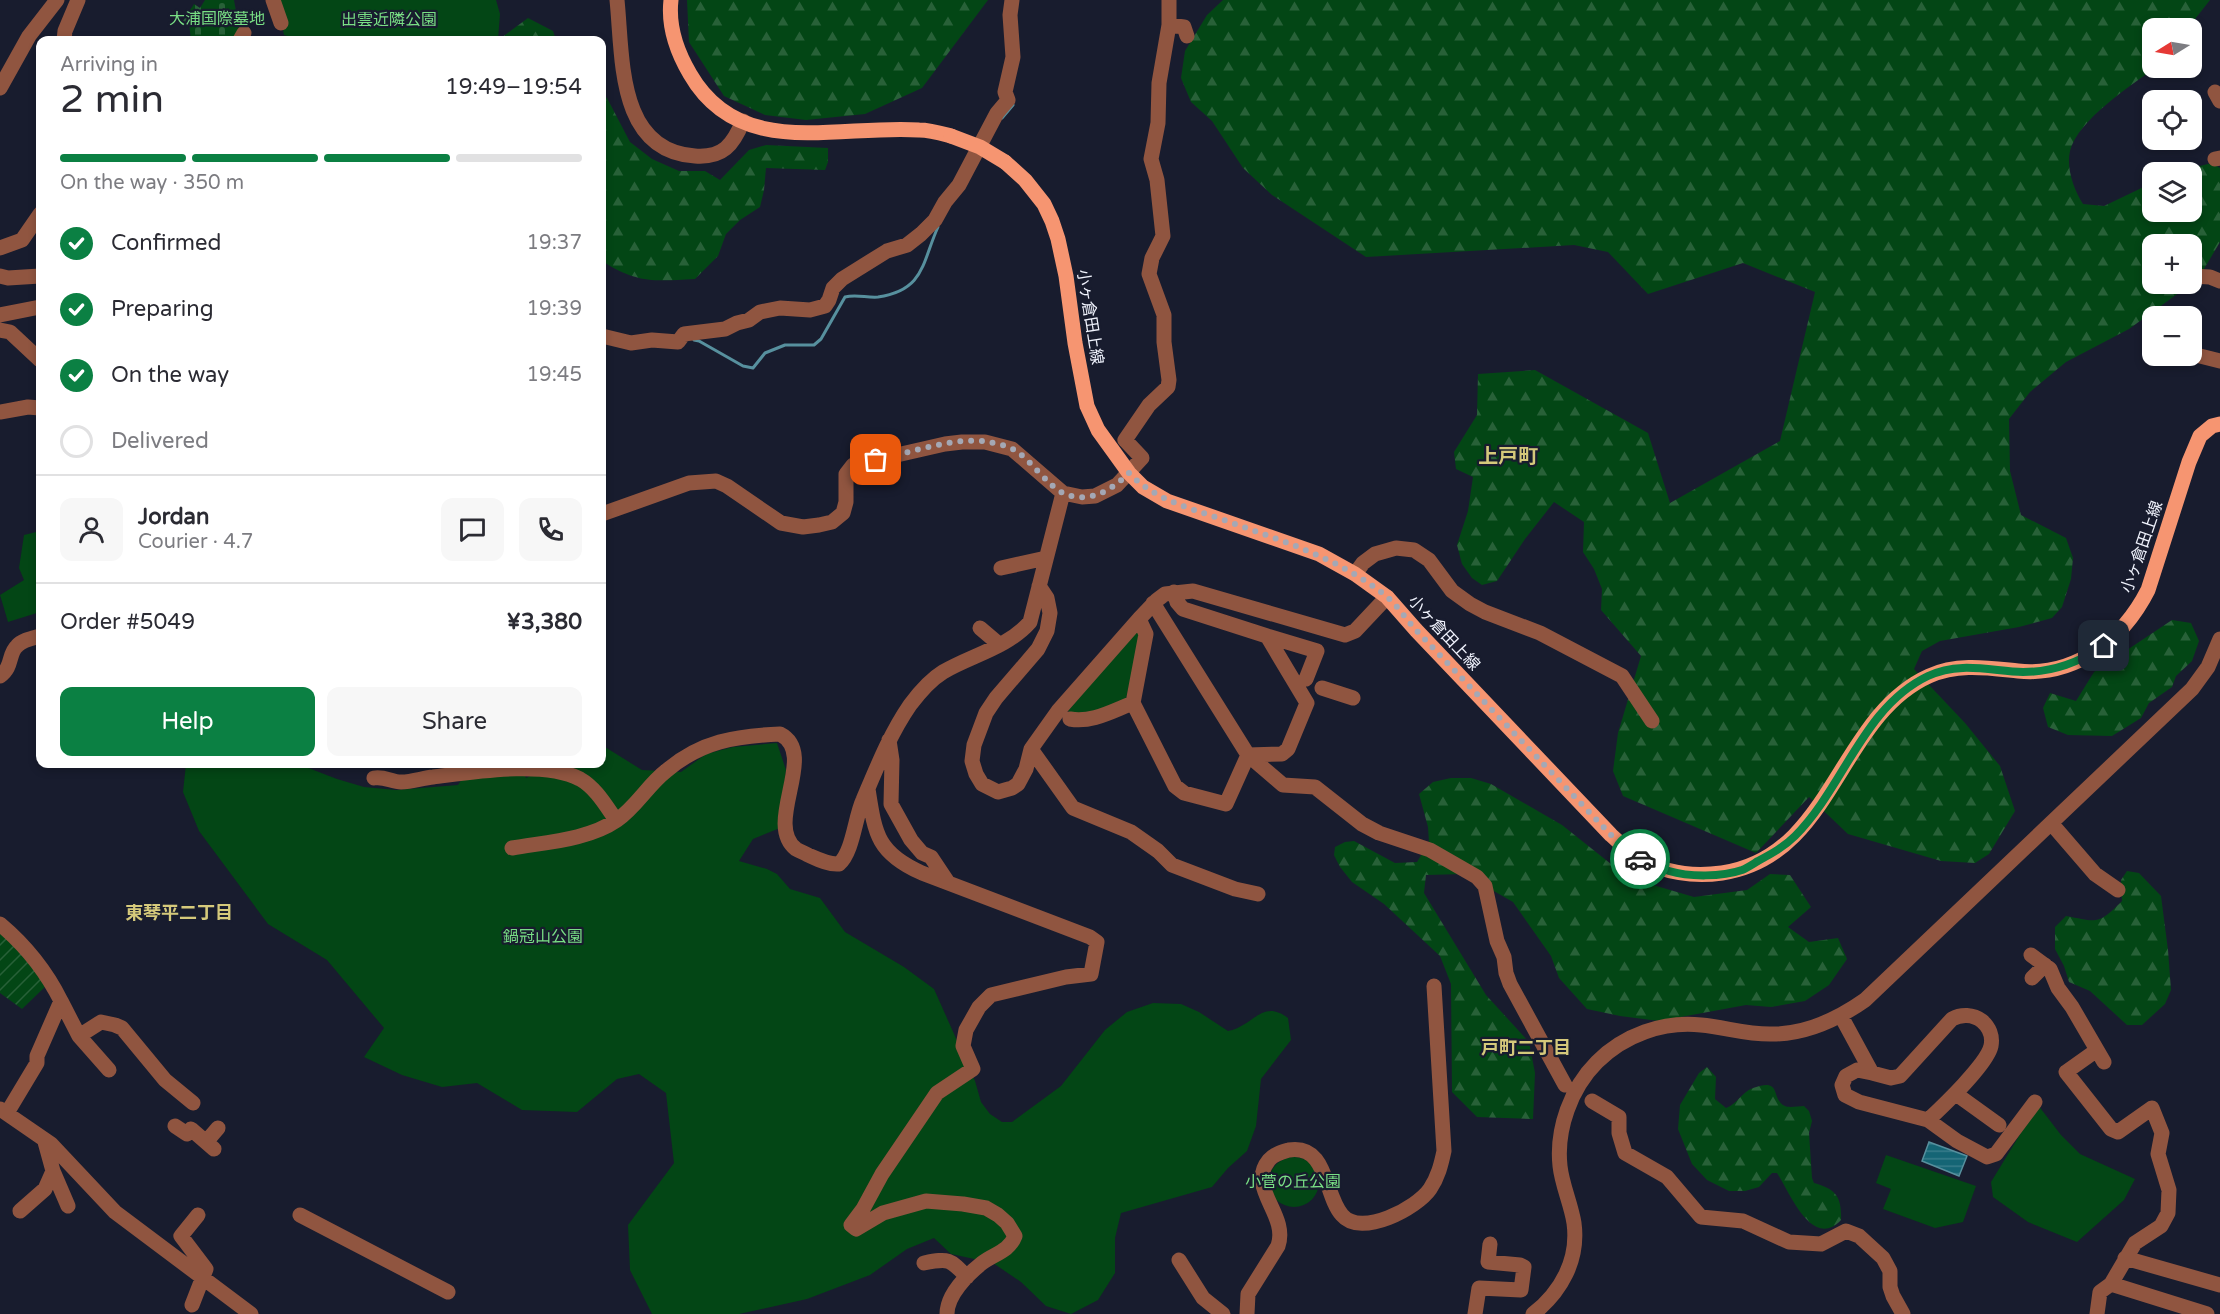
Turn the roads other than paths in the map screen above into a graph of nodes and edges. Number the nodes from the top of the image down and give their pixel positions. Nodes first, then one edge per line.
1 (57, 0) edge
2 (78, 0) edge
3 (273, 0) edge
4 (617, 0) edge
5 (671, 0) edge
6 (1012, 0) edge
7 (1169, 0) edge
8 (281, 23) dead end
9 (1169, 25) junction
10 (64, 36) edge
11 (1187, 36) dead end
12 (0, 88) edge
13 (743, 122) junction
14 (36, 220) edge
15 (0, 248) edge
16 (0, 276) edge
17 (36, 276) edge
18 (2202, 277) edge
19 (2220, 281) edge
20 (36, 308) edge
21 (0, 315) edge
22 (0, 330) edge
23 (606, 337) edge
24 (36, 356) edge
25 (2202, 356) edge
26 (2220, 361) edge
27 (36, 407) edge
28 (0, 412) edge
29 (2220, 424) edge
30 (1129, 473) junction
31 (1063, 493) junction
32 (606, 513) edge
33 (1046, 558) junction
34 (1001, 568) dead end
35 (1355, 574) junction
36 (1039, 586) junction
37 (1174, 592) junction
38 (1387, 597) junction
39 (1153, 603) junction
40 (1138, 619) junction
41 (980, 628) dead end
42 (1267, 636) junction
43 (36, 637) edge
44 (2220, 639) edge
45 (1000, 645) junction
46 (0, 676) edge
47 (1306, 679) dead end
48 (1322, 688) dead end
49 (1353, 698) dead end
50 (1133, 703) junction
51 (1070, 719) dead end
52 (1652, 721) dead end
53 (889, 740) junction
54 (1031, 749) junction
55 (1248, 755) junction
56 (374, 778) dead end
57 (868, 789) junction
58 (616, 820) junction
59 (2051, 823) junction
60 (512, 848) dead end
61 (947, 881) junction
62 (2118, 890) dead end
63 (1258, 894) dead end
64 (0, 924) edge
65 (2031, 955) dead end
66 (2045, 965) junction
67 (2032, 978) dead end
68 (1434, 986) dead end
69 (61, 1001) junction
70 (1841, 1016) junction
71 (79, 1036) junction
72 (109, 1070) dead end
73 (1872, 1073) junction
74 (1565, 1085) dead end
75 (1956, 1094) junction
76 (1592, 1101) dead end
77 (2035, 1101) dead end
78 (193, 1103) dead end
79 (3, 1111) edge
80 (1928, 1120) junction
81 (1999, 1125) dead end
82 (175, 1126) dead end
83 (218, 1128) dead end
84 (45, 1139) junction
85 (53, 1171) junction
86 (68, 1206) dead end
87 (20, 1211) dead end
88 (198, 1215) dead end
89 (300, 1215) dead end
90 (1490, 1244) dead end
91 (2125, 1258) junction
92 (1179, 1260) dead end
93 (924, 1263) dead end
94 (967, 1277) junction
95 (204, 1279) junction
96 (2111, 1284) junction
97 (2220, 1285) edge
98 (448, 1292) dead end
99 (192, 1305) dead end
100 (2099, 1313) edge
101 (251, 1314) edge
102 (947, 1314) edge
103 (1223, 1314) edge
104 (1247, 1314) edge
105 (1475, 1314) edge
106 (1533, 1314) edge
107 (1904, 1314) edge
108 (2207, 1314) edge

1 - 12 street
2 - 10 street
3 - 8 street
4 - 13 street
5 - 13 main road, 小ヶ倉田上線
6 - 23 street
7 - 9 street
9 - 11 street
9 - 30 street
13 - 30 main road, 小ヶ倉田上線, bridge
14 - 15 street
16 - 17 street
18 - 19 street
20 - 21 street
22 - 24 street
25 - 26 street
27 - 28 street
29 - 38 main road, 小ヶ倉田上線
30 - 31 street
30 - 35 main road, 小ヶ倉田上線
31 - 32 street
31 - 33 street
33 - 34 street
33 - 36 street
35 - 38 main road, 小ヶ倉田上線
35 - 52 street
36 - 45 street
36 - 54 street
37 - 38 street
37 - 39 street
37 - 42 street
39 - 40 street
39 - 55 street
40 - 50 street
40 - 54 street
41 - 45 street
42 - 47 street
42 - 55 street
43 - 46 street
44 - 59 street
45 - 53 street
48 - 49 street
50 - 51 street
50 - 55 street
53 - 57 street
53 - 61 street
54 - 63 street
55 - 74 street
56 - 58 street
57 - 58 street
57 - 61 street
58 - 60 street
59 - 62 street
59 - 70 street
61 - 94 street
64 - 69 street
65 - 66 street
66 - 67 street
66 - 91 street
68 - 104 street
69 - 71 street
69 - 79 street
70 - 73 street
70 - 106 street
71 - 72 street
71 - 78 street
73 - 75 street
73 - 80 street
75 - 80 street
75 - 81 street
76 - 107 street
77 - 80 street
79 - 84 street
82 - 83 street
84 - 85 street
84 - 95 street
85 - 86 street
85 - 87 street
88 - 95 street
89 - 98 street
90 - 105 street
91 - 96 street
91 - 97 street
92 - 103 street
93 - 94 street
94 - 102 street
95 - 99 street
95 - 101 street
96 - 100 street
96 - 108 street

